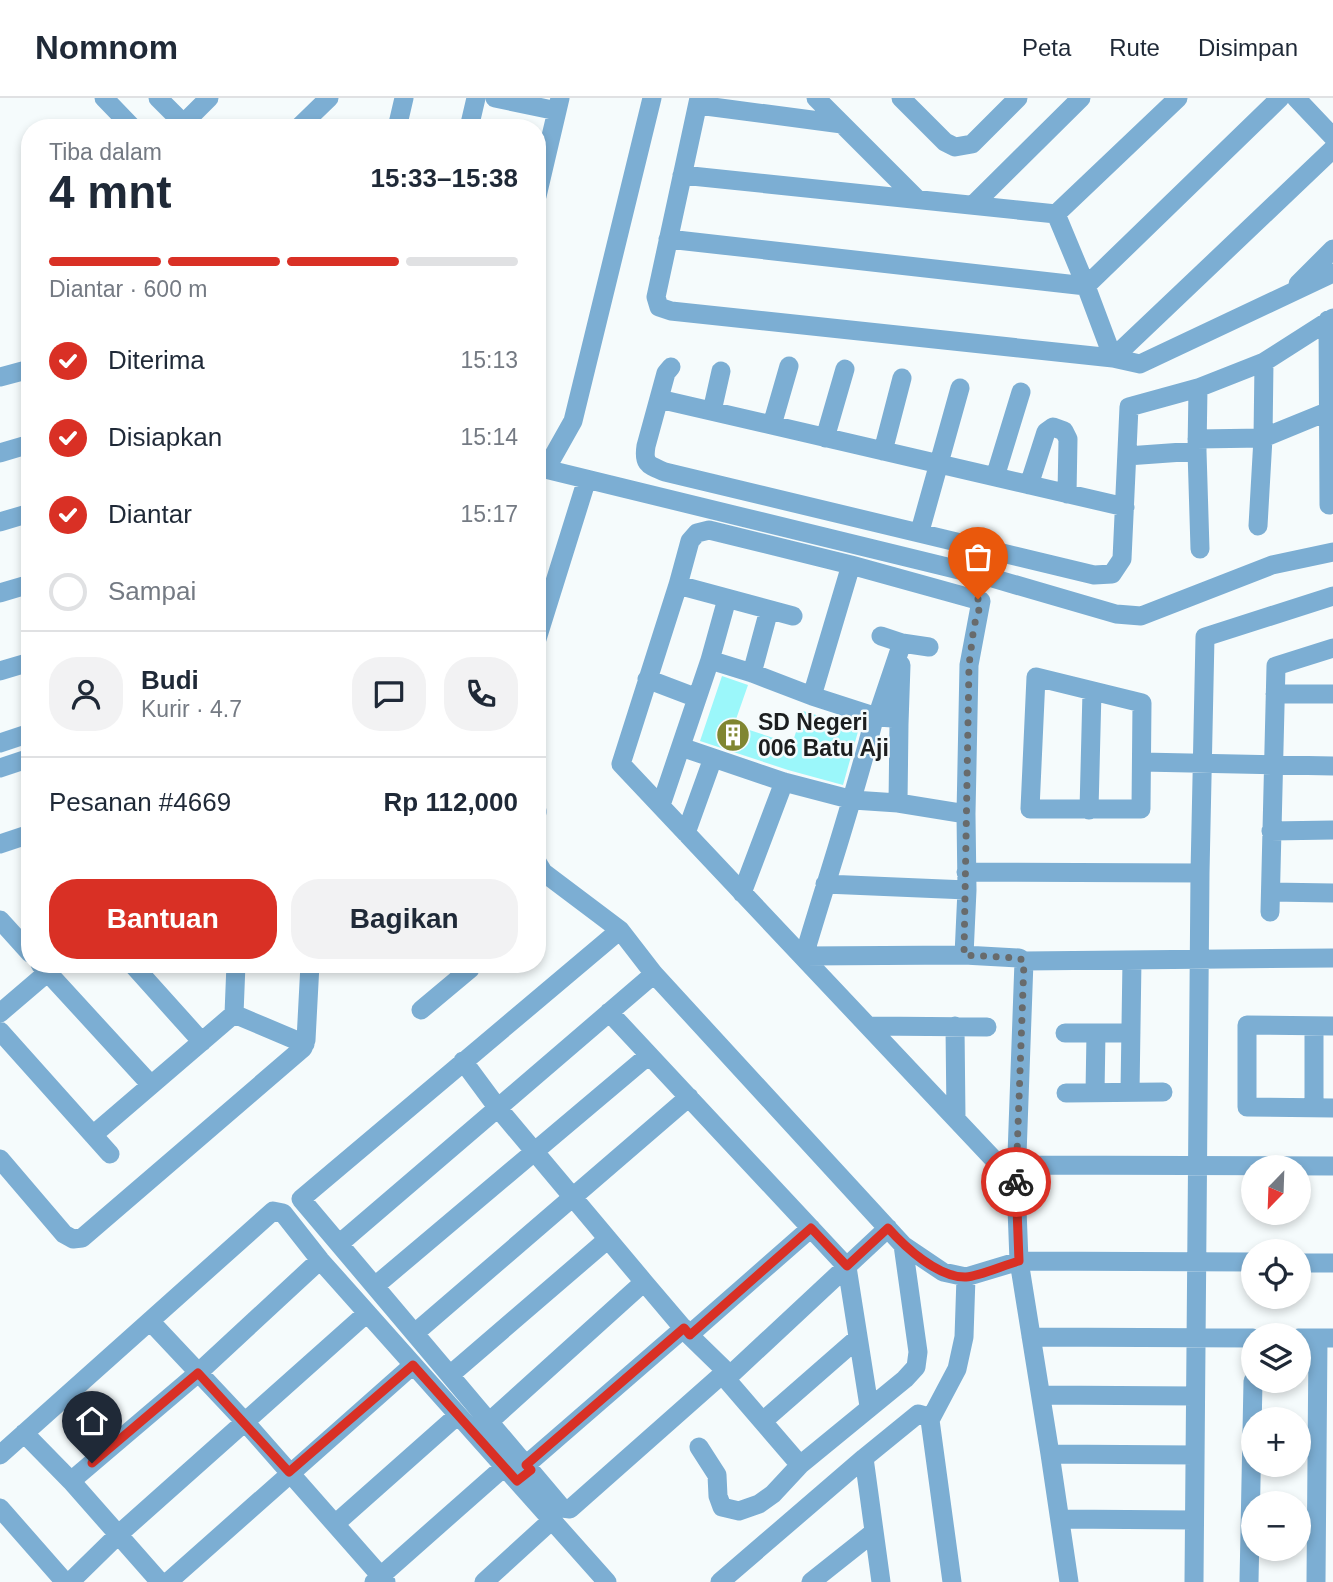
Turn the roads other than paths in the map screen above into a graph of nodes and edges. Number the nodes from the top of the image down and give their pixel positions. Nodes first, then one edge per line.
1 (104, 98) edge
2 (158, 98) edge
3 (209, 98) edge
4 (329, 98) edge
5 (404, 98) edge
6 (476, 98) edge
7 (495, 98) edge
8 (652, 98) edge
9 (817, 98) edge
10 (901, 98) edge
11 (1081, 98) edge
12 (1178, 98) edge
13 (1280, 98) edge
14 (1296, 98) edge
15 (699, 102) edge
16 (1007, 102) edge
17 (558, 105) edge
18 (124, 119) edge
19 (176, 119) edge
20 (187, 119) edge
21 (307, 119) edge
22 (399, 119) edge
23 (471, 119) edge
24 (842, 124) junction
25 (1333, 136) edge
26 (1333, 149) edge
27 (546, 157) edge
28 (682, 175) junction
29 (917, 200) junction
30 (973, 205) junction
31 (1056, 214) junction
32 (668, 240) junction
33 (1333, 249) edge
34 (1333, 272) edge
35 (1086, 286) junction
36 (1287, 295) junction
37 (1331, 319) edge
38 (1113, 358) junction
39 (1264, 362) junction
40 (789, 366) dead end
41 (671, 367) dead end
42 (845, 369) dead end
43 (21, 371) edge
44 (721, 371) dead end
45 (0, 377) edge
46 (902, 378) dead end
47 (960, 388) dead end
48 (1198, 388) junction
49 (1021, 392) dead end
50 (659, 399) junction
51 (1330, 405) edge
52 (712, 411) junction
53 (772, 425) junction
54 (825, 438) junction
55 (1263, 438) junction
56 (1197, 445) junction
57 (21, 447) edge
58 (883, 451) junction
59 (0, 453) edge
60 (1127, 456) junction
61 (546, 462) edge
62 (939, 464) junction
63 (546, 469) edge
64 (995, 477) junction
65 (587, 479) junction
66 (1029, 485) junction
67 (1066, 494) junction
68 (1329, 505) dead end
69 (1125, 508) junction
70 (21, 516) edge
71 (0, 522) edge
72 (1258, 526) dead end
73 (920, 531) junction
74 (1200, 549) dead end
75 (1333, 552) edge
76 (850, 565) junction
77 (678, 585) junction
78 (21, 587) edge
79 (0, 593) edge
80 (1333, 596) edge
81 (727, 599) junction
82 (546, 610) edge
83 (769, 610) junction
84 (793, 616) dead end
85 (881, 636) dead end
86 (902, 643) junction
87 (929, 647) dead end
88 (1333, 648) edge
89 (710, 660) junction
90 (21, 665) edge
91 (0, 671) edge
92 (752, 673) junction
93 (648, 679) junction
94 (1092, 691) junction
95 (1275, 694) junction
96 (1333, 694) edge
97 (812, 696) junction
98 (697, 698) junction
99 (877, 717) junction
100 (899, 724) junction
101 (21, 736) edge
102 (0, 743) edge
103 (681, 747) junction
104 (713, 758) junction
105 (21, 761) edge
106 (1142, 762) junction
107 (1201, 762) junction
108 (1272, 765) junction
109 (1333, 766) edge
110 (0, 768) edge
111 (784, 782) junction
112 (853, 800) junction
113 (898, 803) junction
114 (661, 805) junction
115 (1088, 810) junction
116 (966, 814) junction
117 (1333, 830) edge
118 (1271, 831) junction
119 (686, 834) junction
120 (1200, 873) junction
121 (546, 876) edge
122 (967, 881) junction
123 (825, 884) junction
124 (742, 893) junction
125 (1333, 893) edge
126 (0, 920) edge
127 (620, 930) junction
128 (21, 943) edge
129 (964, 955) junction
130 (804, 956) junction
131 (1333, 958) edge
132 (1132, 960) junction
133 (1200, 960) junction
134 (1024, 961) junction
135 (41, 973) edge
136 (52, 973) edge
137 (140, 973) edge
138 (236, 973) edge
139 (309, 973) edge
140 (465, 973) edge
141 (654, 974) junction
142 (422, 1010) dead end
143 (609, 1012) junction
144 (0, 1013) edge
145 (234, 1014) junction
146 (870, 1026) junction
147 (955, 1026) junction
148 (1324, 1026) edge
149 (986, 1027) dead end
150 (0, 1031) edge
151 (1131, 1032) junction
152 (1065, 1033) dead end
153 (1096, 1033) junction
154 (202, 1042) junction
155 (304, 1044) junction
156 (649, 1055) junction
157 (463, 1061) junction
158 (151, 1085) junction
159 (1130, 1092) junction
160 (1163, 1092) dead end
161 (1066, 1093) dead end
162 (1095, 1093) junction
163 (689, 1097) junction
164 (497, 1107) junction
165 (1323, 1108) edge
166 (957, 1118) junction
167 (93, 1135) junction
168 (534, 1151) junction
169 (110, 1154) dead end
170 (0, 1158) edge
171 (1197, 1166) junction
172 (1333, 1166) edge
173 (1017, 1174) junction
174 (572, 1196) junction
175 (811, 1228) junction
176 (888, 1228) junction
177 (608, 1238) junction
178 (339, 1244) junction
179 (903, 1245) junction
180 (320, 1260) junction
181 (1019, 1261) junction
182 (1196, 1262) junction
183 (1241, 1262) edge
184 (1311, 1263) edge
185 (1333, 1263) edge
186 (847, 1266) junction
187 (966, 1277) junction
188 (644, 1282) junction
189 (375, 1286) junction
190 (367, 1312) junction
191 (150, 1321) junction
192 (687, 1331) junction
193 (415, 1333) junction
194 (1031, 1337) junction
195 (858, 1338) junction
196 (1241, 1338) edge
197 (1316, 1338) edge
198 (1196, 1339) junction
199 (413, 1365) junction
200 (198, 1373) junction
201 (450, 1375) junction
202 (726, 1375) junction
203 (1253, 1393) edge
204 (1042, 1395) junction
205 (1195, 1396) junction
206 (869, 1406) junction
207 (458, 1415) junction
208 (930, 1420) junction
209 (490, 1421) junction
210 (763, 1421) junction
211 (245, 1422) junction
212 (24, 1433) junction
213 (699, 1447) dead end
214 (1050, 1454) junction
215 (0, 1455) edge
216 (1195, 1455) junction
217 (863, 1458) junction
218 (800, 1465) junction
219 (289, 1472) junction
220 (521, 1472) junction
221 (71, 1481) junction
222 (0, 1508) edge
223 (1060, 1519) junction
224 (552, 1520) junction
225 (1194, 1520) junction
226 (335, 1524) junction
227 (874, 1532) junction
228 (119, 1534) junction
229 (597, 1579) edge
230 (380, 1580) edge
231 (67, 1582) edge
232 (160, 1582) edge
233 (168, 1582) edge
234 (484, 1582) edge
235 (720, 1582) edge
236 (811, 1582) edge
237 (881, 1582) edge
238 (952, 1582) edge
239 (1069, 1582) edge
240 (1194, 1582) edge
241 (1249, 1582) edge
242 (1316, 1582) edge

1 - 18 street
2 - 19 street
3 - 20 street
4 - 21 street
5 - 22 street
6 - 23 street
7 - 17 street
8 - 61 street
9 - 24 street
10 - 16 street
11 - 30 street
12 - 31 street
13 - 35 street
14 - 25 street
15 - 24 street
15 - 28 street
17 - 27 street
24 - 29 street
26 - 38 street
28 - 29 street
28 - 32 street
29 - 30 street
30 - 31 street
31 - 35 street
32 - 35 street
32 - 38 street
33 - 36 street
34 - 36 street
35 - 38 street
36 - 38 street
37 - 39 street
37 - 51 street
39 - 48 street
39 - 55 street
40 - 53 street
41 - 50 street
42 - 54 street
43 - 45 street
44 - 52 street
46 - 58 street
47 - 62 street
48 - 56 street
48 - 60 street
49 - 64 street
50 - 52 street
50 - 73 street
51 - 55 street
51 - 68 street
52 - 53 street
53 - 54 street
54 - 58 street
55 - 56 street
55 - 72 street
56 - 60 street
56 - 74 street
57 - 59 street
58 - 62 street
60 - 69 street
62 - 64 street
62 - 73 street
63 - 65 street
64 - 66 street
65 - 75 street
65 - 82 street
66 - 67 street
66 - 67 street
67 - 69 street
69 - 73 street
70 - 71 street
76 - 77 street
76 - 97 street
76 - 116 street
77 - 81 street
77 - 93 street
78 - 79 street
80 - 107 street
81 - 83 street
81 - 89 street
83 - 84 street
83 - 92 street
85 - 86 street
86 - 87 street
86 - 99 street
86 - 100 street
88 - 95 street
89 - 92 street
89 - 98 street
90 - 91 street
92 - 97 street
93 - 98 street
93 - 114 street
94 - 106 street
94 - 115 street
94 - 115 street
95 - 96 street
95 - 108 street
97 - 99 street
98 - 103 street
99 - 100 street
99 - 112 street
100 - 113 street
101 - 102 street
103 - 104 street
103 - 114 street
104 - 111 street
104 - 119 street
105 - 110 street
106 - 107 street
106 - 115 street
107 - 108 street
107 - 120 street
108 - 109 street
108 - 118 street
111 - 112 street
111 - 124 street
112 - 113 street
112 - 123 street
113 - 116 street
114 - 119 street
116 - 122 street
117 - 118 street
118 - 125 street
119 - 124 street
120 - 122 street
120 - 133 street
121 - 127 street
122 - 123 street
122 - 129 street
123 - 130 street
124 - 130 street
126 - 128 street
127 - 141 street
127 - 157 street
129 - 130 street
129 - 134 street
130 - 146 street
131 - 133 street
132 - 133 street
132 - 134 street
132 - 151 street
133 - 171 street
134 - 173 street
135 - 144 street
136 - 158 street
137 - 154 street
138 - 145 street
139 - 155 street
140 - 142 street
141 - 143 street
141 - 176 street
143 - 156 street
143 - 164 street
145 - 154 street
145 - 155 street
146 - 147 street
146 - 166 street
147 - 149 street
147 - 166 street
148 - 165 street
148 - 165 street
150 - 167 street
151 - 153 street
151 - 159 street
152 - 153 street
153 - 162 street
154 - 158 street
155 - 170 street
156 - 163 street
156 - 168 street
157 - 164 street
157 - 178 street
158 - 167 street
159 - 160 street
159 - 162 street
161 - 162 street
163 - 174 street
163 - 175 street
164 - 168 street
164 - 178 street
166 - 173 street
167 - 169 street
168 - 174 street
168 - 189 street
171 - 172 street
171 - 173 street
171 - 182 street
173 - 181 street
174 - 177 street
174 - 193 street
175 - 186 street
175 - 192 street
176 - 179 street
176 - 186 street
177 - 188 street
177 - 201 street
178 - 189 street
179 - 187 street
179 - 206 street
180 - 190 street
180 - 191 street
180 - 200 street
181 - 182 street
181 - 187 street
181 - 194 street
182 - 183 street
182 - 198 street
184 - 185 street
186 - 195 street
186 - 202 street
187 - 208 street
188 - 192 street
188 - 209 street
189 - 193 street
190 - 199 street
190 - 211 street
191 - 200 street
191 - 212 street
192 - 202 street
192 - 220 street
193 - 201 street
194 - 198 street
194 - 204 street
195 - 206 street
195 - 210 street
196 - 198 street
197 - 242 street
198 - 205 street
199 - 207 street
199 - 219 street
200 - 211 street
200 - 221 street
201 - 209 street
202 - 210 street
202 - 220 street
203 - 241 street
204 - 205 street
204 - 214 street
205 - 216 street
206 - 218 street
207 - 220 street
207 - 226 street
208 - 217 street
208 - 238 street
209 - 220 street
210 - 218 street
211 - 219 street
211 - 228 street
212 - 215 street
212 - 221 street
213 - 218 street
214 - 216 street
214 - 223 street
216 - 225 street
217 - 227 street
217 - 235 street
219 - 226 street
219 - 233 street
220 - 224 street
220 - 230 street
221 - 228 street
222 - 231 street
223 - 225 street
223 - 239 street
224 - 229 street
224 - 234 street
225 - 240 street
226 - 230 street
227 - 236 street
227 - 237 street
228 - 231 street
228 - 232 street

